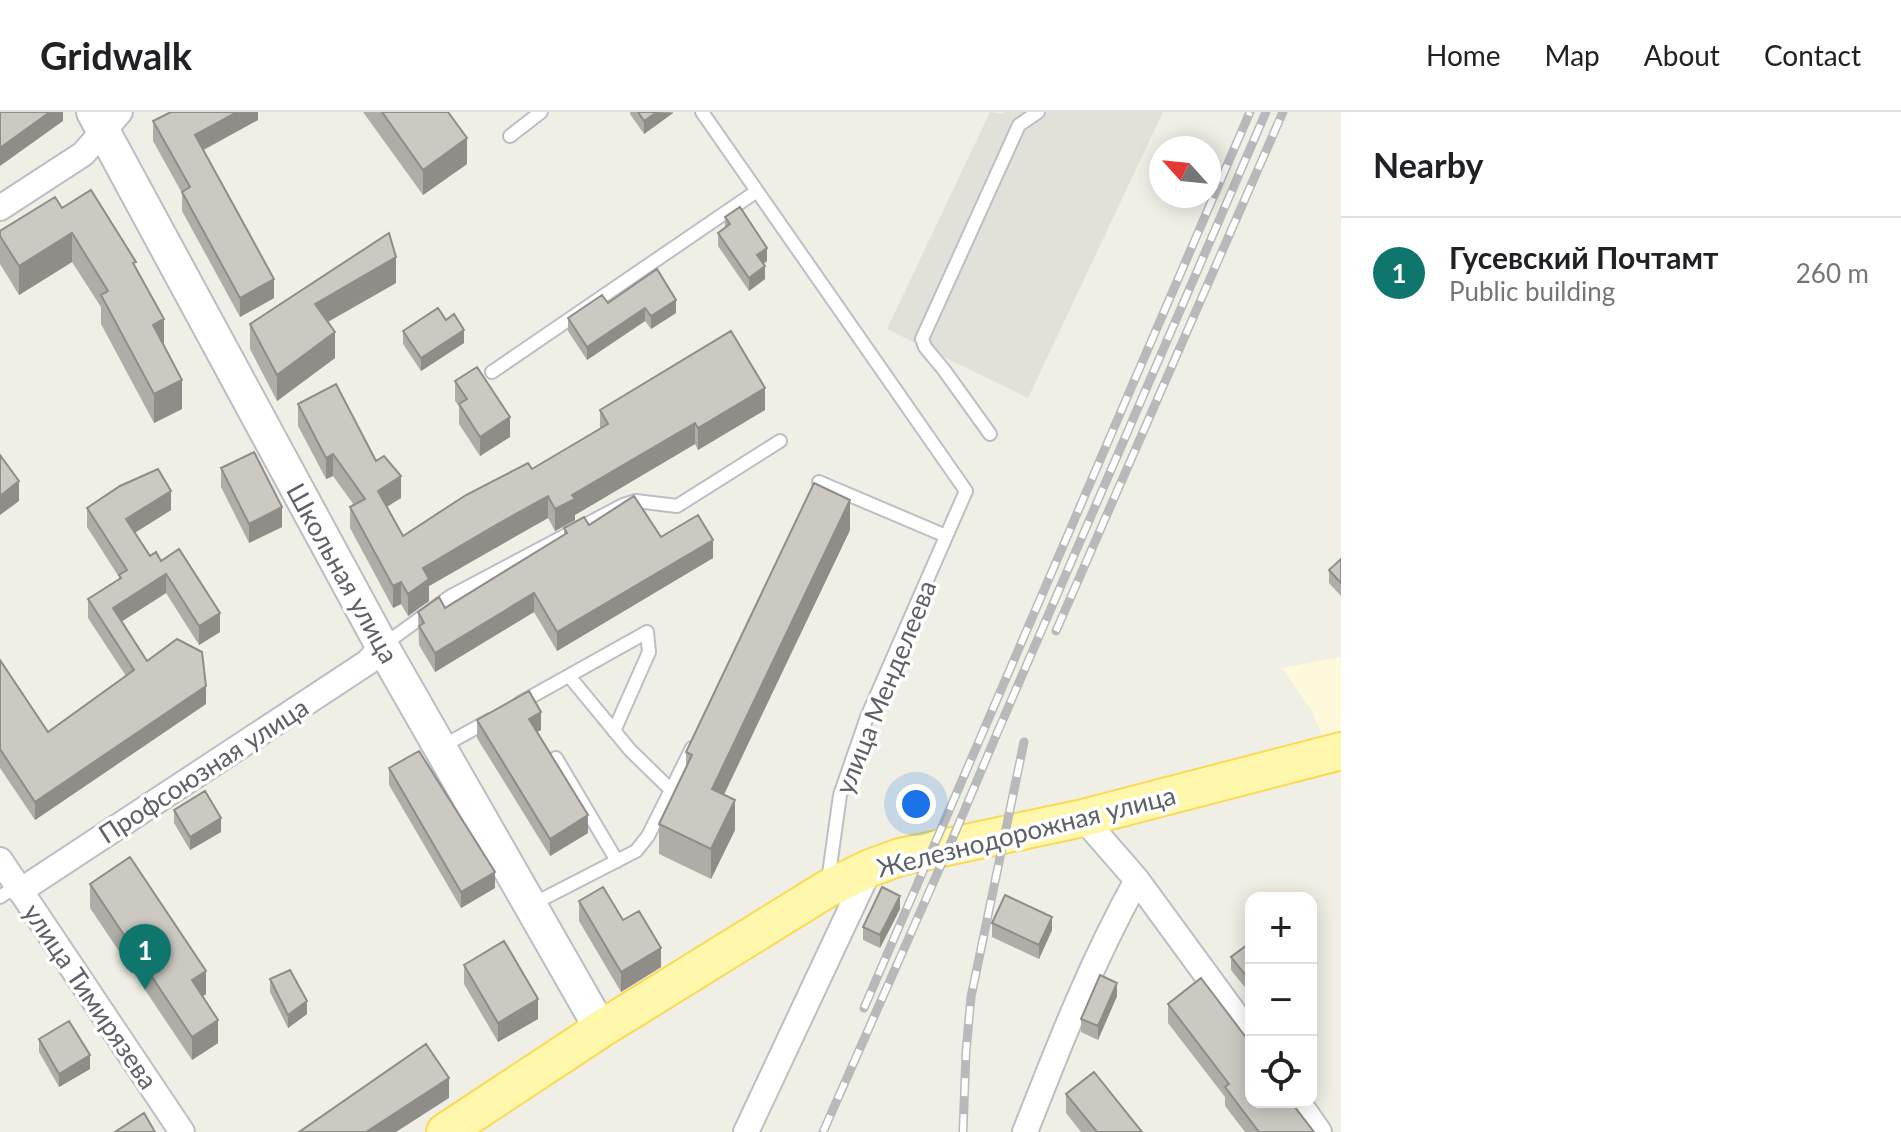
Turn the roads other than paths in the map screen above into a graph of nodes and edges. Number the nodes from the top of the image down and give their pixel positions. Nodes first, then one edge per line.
1 (541, 112) edge
2 (702, 112) edge
3 (1038, 112) edge
4 (105, 119) edge
5 (510, 136) dead end
6 (757, 191) junction
7 (0, 208) edge
8 (492, 372) dead end
9 (990, 434) dead end
10 (780, 441) dead end
11 (819, 482) edge
12 (946, 536) junction
13 (382, 646) junction
14 (569, 676) junction
15 (614, 731) junction
16 (697, 736) edge
17 (440, 748) junction
18 (1341, 751) edge
19 (556, 758) edge
20 (671, 790) junction
21 (1083, 818) junction
22 (0, 860) edge
23 (617, 861) junction
24 (870, 868) junction
25 (1137, 880) junction
26 (827, 889) junction
27 (12, 891) edge
28 (530, 905) junction
29 (1245, 1028) edge
30 (601, 1029) junction
31 (1302, 1108) edge
32 (182, 1132) edge
33 (445, 1132) edge
34 (746, 1132) edge
35 (1025, 1132) edge
36 (1319, 1132) edge

1 - 5 lane
2 - 6 lane
3 - 9 lane
4 - 7 street
4 - 13 main road, Школьная улица
6 - 8 lane
6 - 12 lane, улица Менделеева
10 - 13 lane
11 - 12 lane
12 - 26 lane, улица Менделеева
13 - 17 main road, Школьная улица
13 - 27 street, Профсоюзная улица
14 - 15 lane
14 - 15 lane
14 - 17 lane
15 - 20 lane
16 - 20 lane
17 - 28 main road, Школьная улица
18 - 21 main road, Железнодорожная улица
19 - 23 lane
20 - 23 lane
21 - 24 main road, Железнодорожная улица
21 - 25 street
22 - 27 street, улица Тимирязева
23 - 28 lane
24 - 26 main road, Железнодорожная улица
24 - 34 street
25 - 29 street
25 - 35 street
26 - 30 main road, Железнодорожная улица
27 - 32 street, улица Тимирязева
28 - 30 main road, Школьная улица
30 - 33 main road, Железнодорожная улица
31 - 36 street

